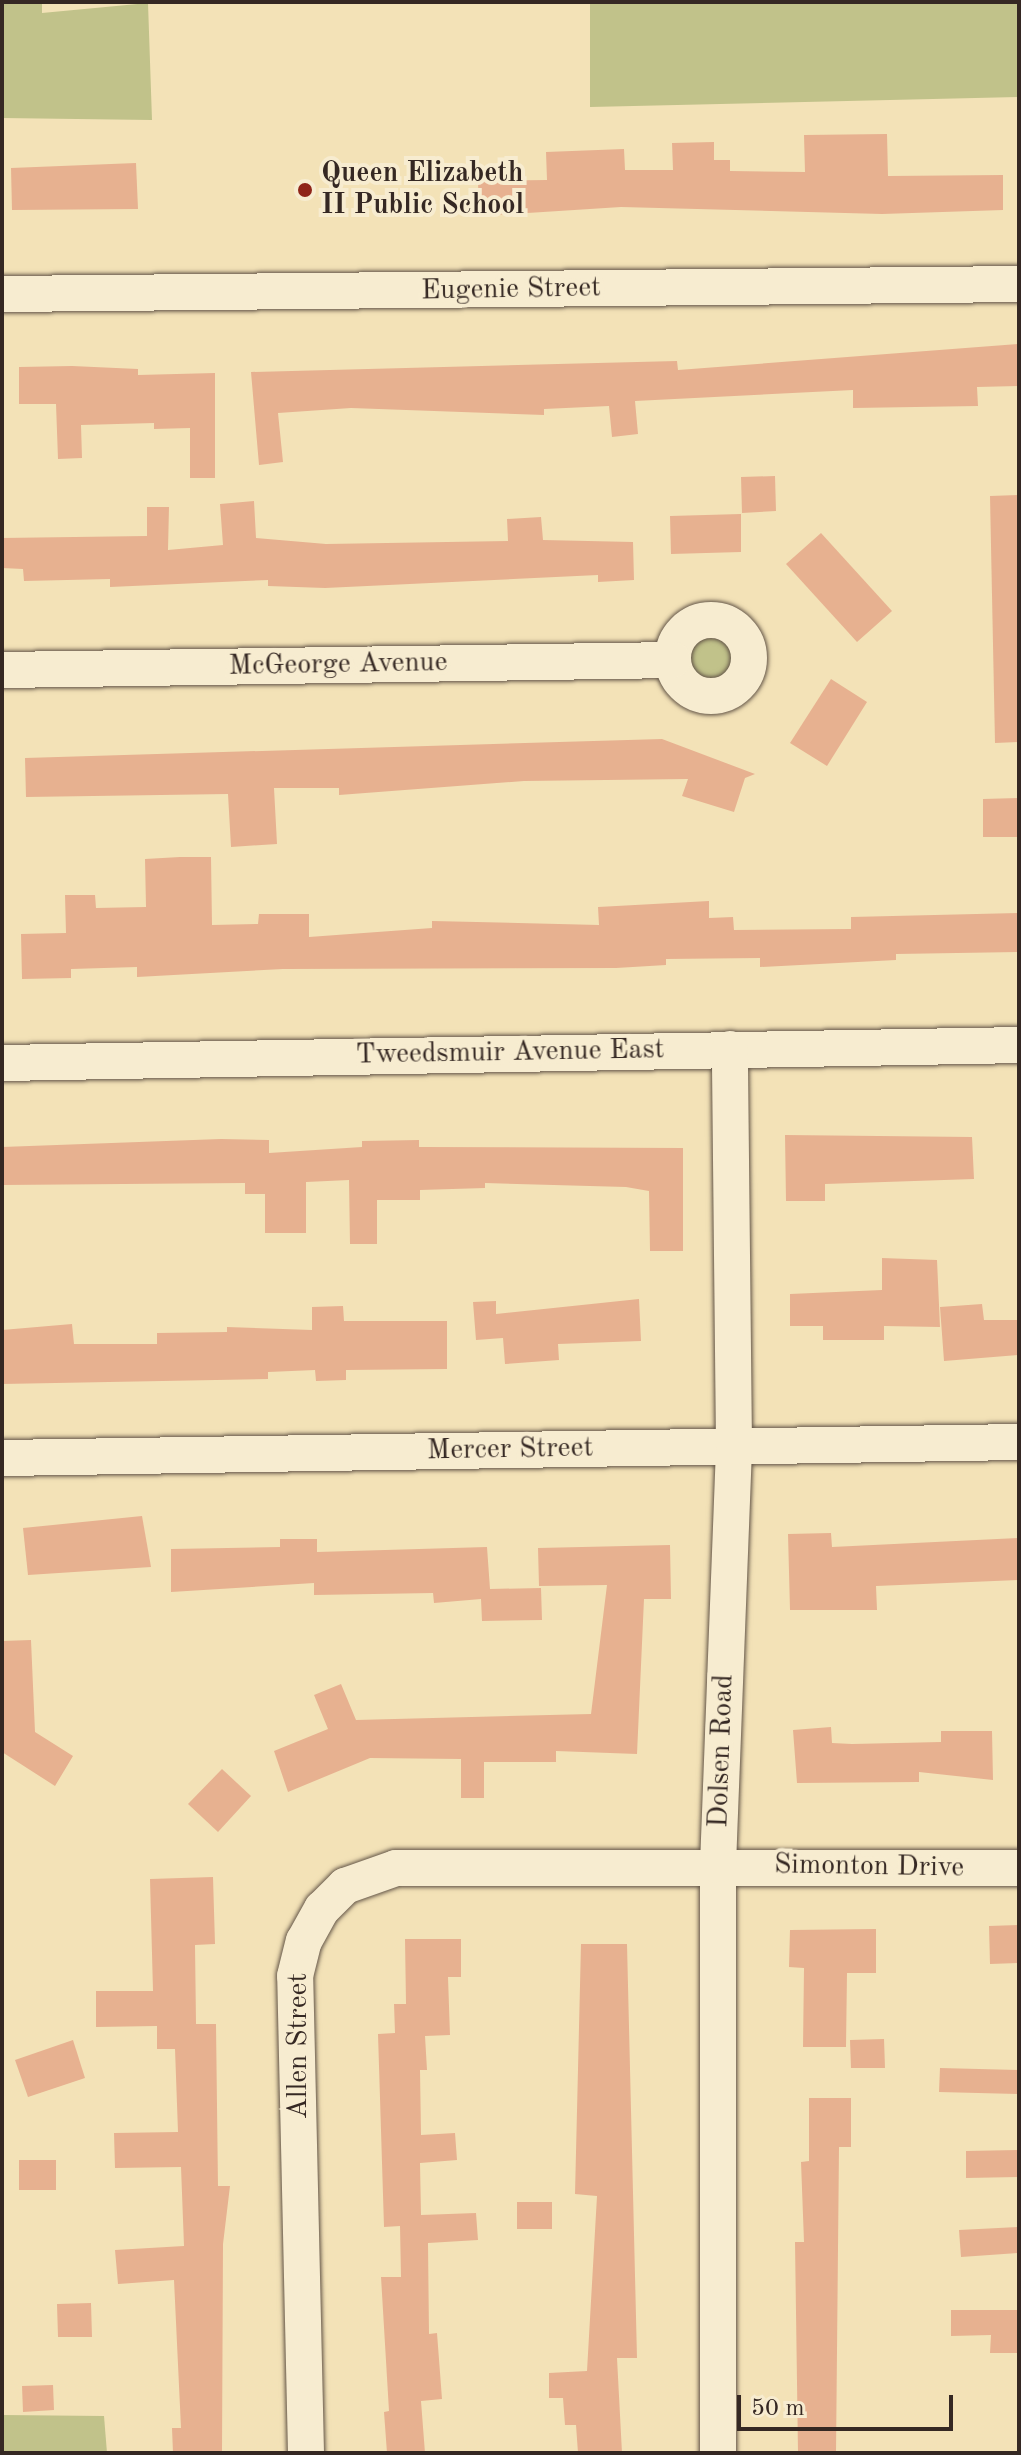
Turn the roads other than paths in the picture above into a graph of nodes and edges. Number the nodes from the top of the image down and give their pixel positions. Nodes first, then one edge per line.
1 (1019, 284) edge
2 (2, 294) edge
3 (673, 660) dead end
4 (2, 670) edge
5 (1019, 1045) edge
6 (730, 1049) junction
7 (2, 1063) edge
8 (1019, 1442) edge
9 (734, 1446) junction
10 (2, 1458) edge
11 (718, 1865) junction
12 (1019, 1868) edge
13 (306, 2453) edge
14 (718, 2453) edge

1 - 2 street, Eugenie Street
3 - 4 street, McGeorge Avenue
5 - 6 street, Tweedsmuir Avenue East
6 - 7 street, Tweedsmuir Avenue East
6 - 9 street, Dolsen Road
8 - 9 street, Mercer Street
9 - 10 street, Mercer Street
9 - 11 street, Dolsen Road
11 - 12 street, Simonton Drive
11 - 13 street, Allen Street
11 - 14 street, Dolsen Road

